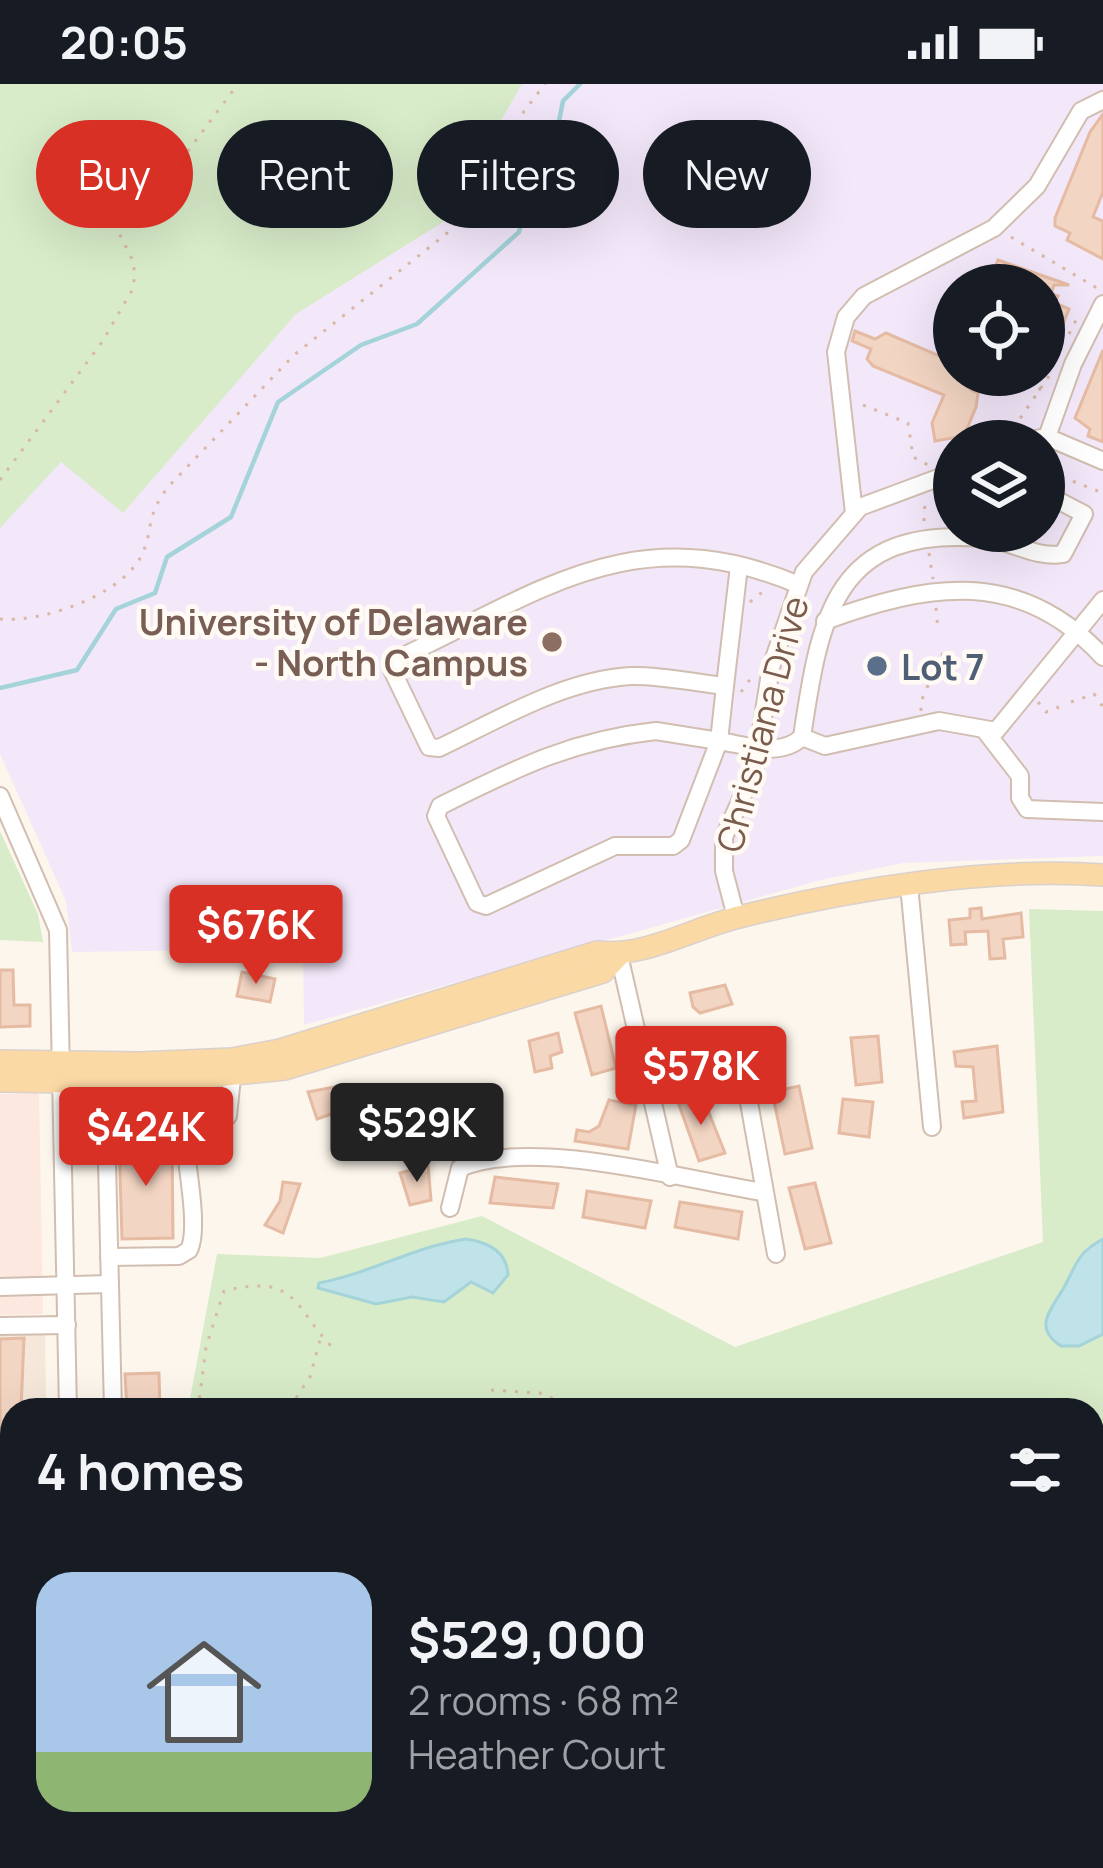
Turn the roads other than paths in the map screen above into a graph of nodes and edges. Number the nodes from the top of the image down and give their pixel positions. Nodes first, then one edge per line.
1 (1103, 100) edge
2 (1099, 296) edge
3 (1053, 420) edge
4 (1065, 444) edge
5 (1103, 460) edge
6 (933, 476) edge
7 (1065, 504) edge
8 (854, 513) junction
9 (933, 541) edge
10 (1065, 550) edge
11 (739, 566) junction
12 (799, 585) junction
13 (1103, 600) edge
14 (825, 621) junction
15 (1078, 630) junction
16 (1103, 657) edge
17 (724, 686) junction
18 (986, 733) junction
19 (802, 736) junction
20 (719, 741) junction
21 (760, 747) junction
22 (0, 796) edge
23 (1103, 812) edge
24 (5, 821) edge
25 (1103, 875) edge
26 (909, 885) junction
27 (736, 917) junction
28 (619, 955) junction
29 (0, 1061) edge
30 (62, 1072) junction
31 (232, 1077) junction
32 (745, 1080) dead end
33 (0, 1081) edge
34 (183, 1118) junction
35 (932, 1127) dead end
36 (670, 1178) junction
37 (763, 1192) junction
38 (450, 1208) dead end
39 (776, 1254) dead end
40 (110, 1256) junction
41 (110, 1284) junction
42 (66, 1285) junction
43 (0, 1287) edge
44 (67, 1325) junction
45 (0, 1326) edge
46 (68, 1398) edge
47 (113, 1398) edge

1 - 8 street
2 - 3 street
4 - 5 street
6 - 8 street, Christiana Drive
7 - 10 street
8 - 12 street, Christiana Drive
9 - 14 street
11 - 12 street
11 - 17 street
11 - 17 street
12 - 21 street, Christiana Drive
13 - 15 street
14 - 15 street
14 - 19 street
15 - 16 street
15 - 18 street
17 - 20 street
18 - 19 street
18 - 23 street
19 - 21 street
20 - 20 street
20 - 21 street
21 - 27 street, Christiana Drive
22 - 24 street
24 - 30 street
25 - 26 main road
26 - 27 main road
26 - 35 street
27 - 28 main road
28 - 30 main road
28 - 31 main road
28 - 36 street
29 - 30 main road
30 - 31 main road
30 - 33 main road
30 - 42 street
31 - 34 street
32 - 37 street
34 - 40 street
34 - 40 street
36 - 37 street
36 - 38 street
37 - 39 street
40 - 41 street
41 - 42 street
41 - 47 street
42 - 43 street
42 - 44 street
44 - 45 street
44 - 46 street

